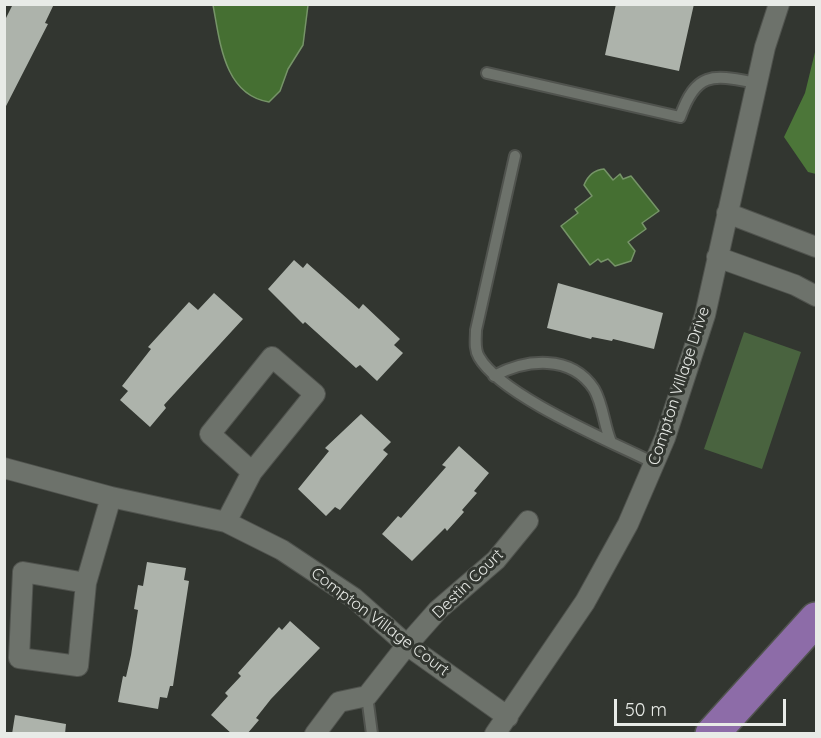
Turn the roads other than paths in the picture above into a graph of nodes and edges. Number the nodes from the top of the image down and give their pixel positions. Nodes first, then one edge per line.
1 (779, 4) edge
2 (487, 74) dead end
3 (757, 83) junction
4 (515, 156) dead end
5 (728, 213) junction
6 (816, 247) edge
7 (717, 257) junction
8 (816, 296) edge
9 (494, 376) junction
10 (611, 442) junction
11 (654, 463) junction
12 (4, 468) edge
13 (252, 472) junction
14 (111, 497) junction
15 (226, 522) junction
16 (528, 522) dead end
17 (86, 583) junction
18 (816, 619) edge
19 (407, 645) junction
20 (367, 696) junction
21 (508, 717) junction
22 (315, 734) edge
23 (372, 734) edge
24 (495, 734) edge
25 (712, 734) edge

1 - 3 street, Compton Village Drive
2 - 3 lane
3 - 5 street, Compton Village Drive
4 - 9 lane
5 - 6 street
5 - 7 street, Compton Village Drive
7 - 8 street
7 - 11 street, Compton Village Drive
9 - 10 lane
9 - 10 lane
10 - 11 lane
11 - 21 street, Compton Village Drive
12 - 14 street, Compton Village Court
13 - 13 street
13 - 15 street
14 - 15 street, Compton Village Court
14 - 17 street
15 - 19 street, Compton Village Court
16 - 19 street, Destin Court
17 - 17 street
18 - 25 highway
19 - 20 street, Destin Court
19 - 21 street, Compton Village Court
20 - 22 street
20 - 23 lane
21 - 24 street, Compton Village Drive

